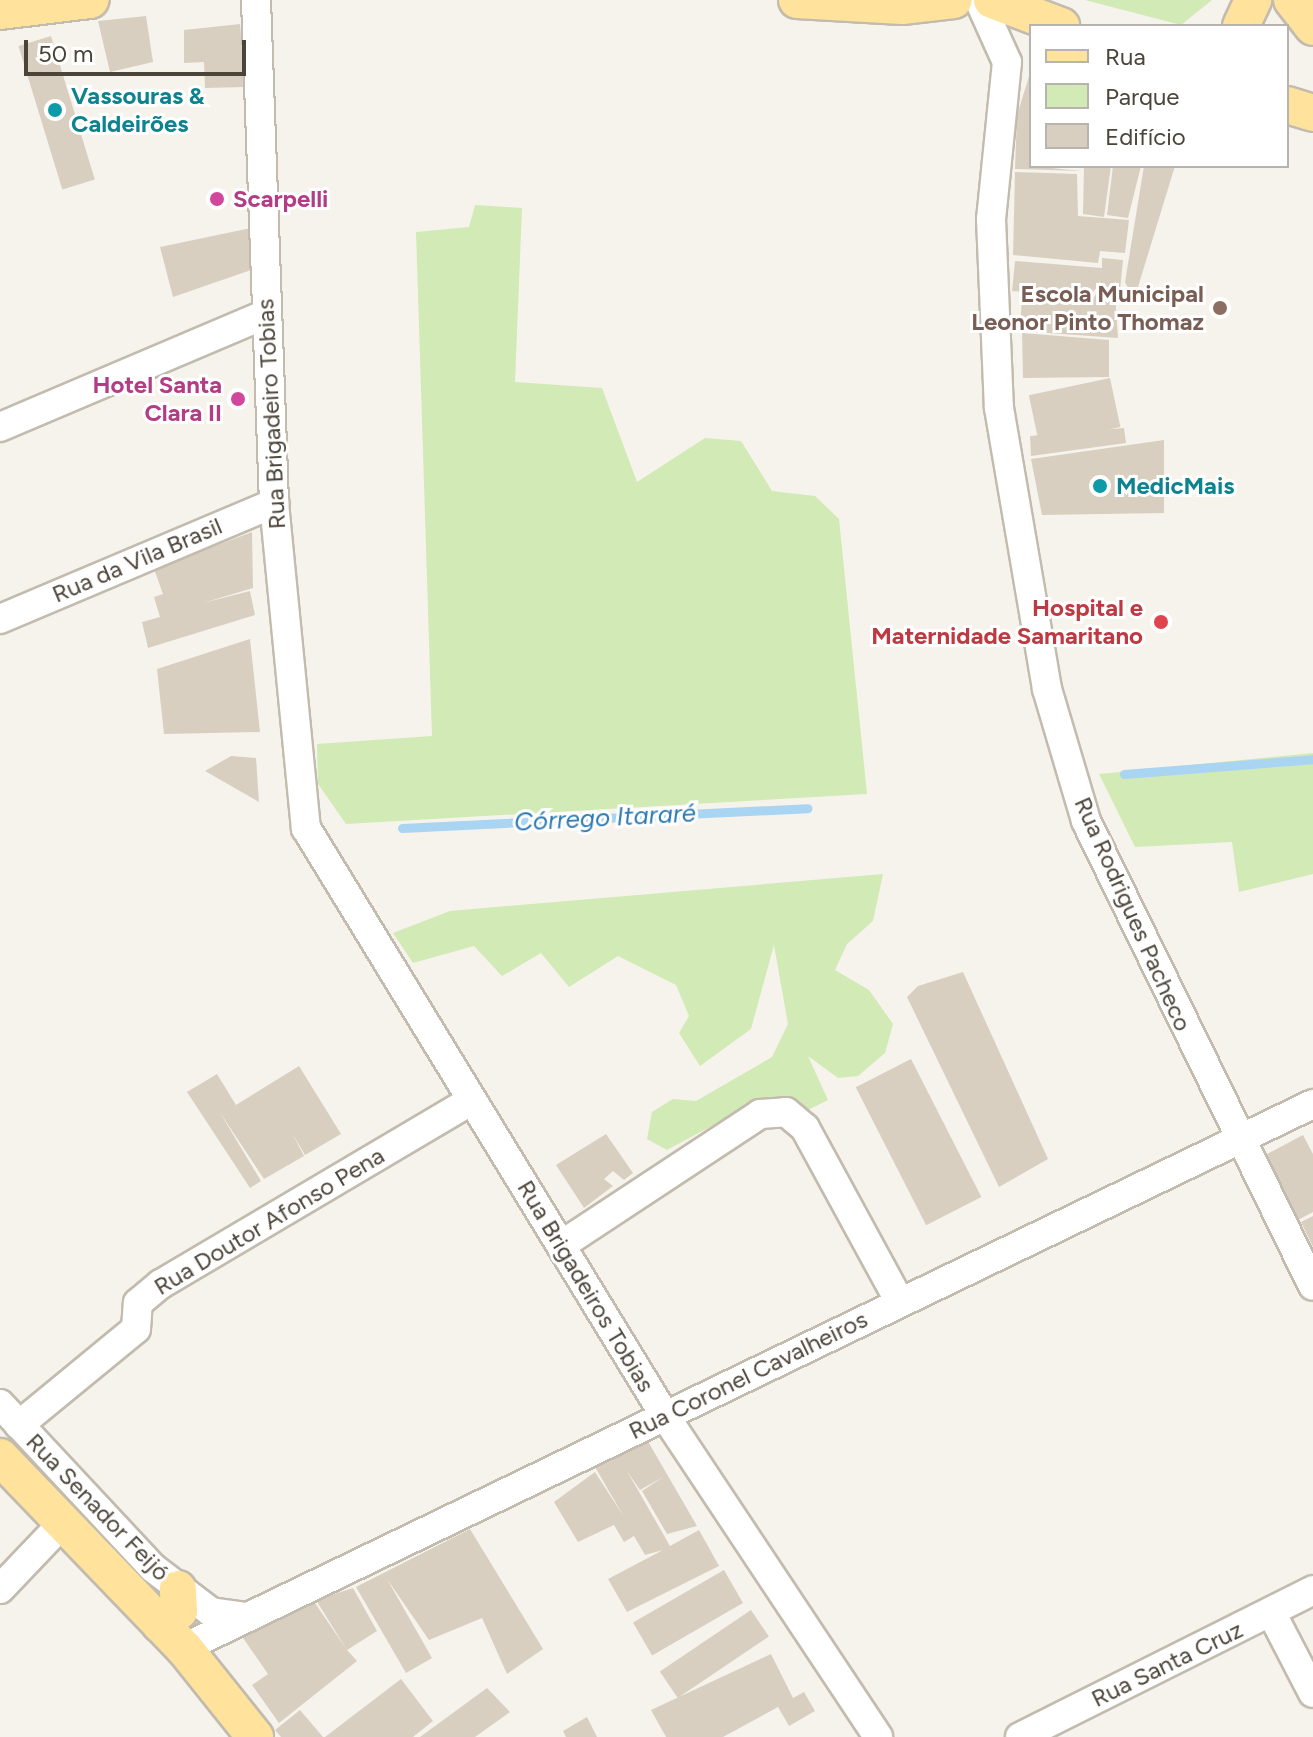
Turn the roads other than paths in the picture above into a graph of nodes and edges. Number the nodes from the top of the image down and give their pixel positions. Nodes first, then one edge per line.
1 (90, 0) edge
2 (256, 0) edge
3 (797, 0) edge
4 (954, 0) edge
5 (979, 0) edge
6 (992, 0) edge
7 (1253, 0) edge
8 (1292, 0) edge
9 (0, 11) edge
10 (1056, 24) edge
11 (1242, 24) edge
12 (1313, 27) edge
13 (1289, 106) edge
14 (1313, 113) edge
15 (264, 315) junction
16 (0, 427) edge
17 (274, 503) junction
18 (0, 619) edge
19 (306, 828) joint
20 (472, 1100) junction
21 (1313, 1104) edge
22 (1238, 1139) junction
23 (563, 1244) junction
24 (1313, 1286) edge
25 (900, 1302) junction
26 (0, 1404) edge
27 (665, 1416) junction
28 (19, 1425) junction
29 (0, 1457) edge
30 (61, 1525) junction
31 (0, 1589) edge
32 (178, 1589) junction
33 (1313, 1590) edge
34 (1271, 1612) junction
35 (247, 1617) junction
36 (172, 1636) junction
37 (1313, 1693) edge
38 (255, 1737) edge
39 (878, 1737) edge
40 (1020, 1737) edge

1 - 9 main road
2 - 15 street, Rua Brigadeiro Tobias
3 - 4 main road
5 - 22 street, Rua Rodrigues Pacheco
6 - 10 main road
7 - 11 main road
8 - 12 main road
13 - 14 main road
15 - 16 street
15 - 17 street, Rua Brigadeiro Tobias
17 - 18 street, Rua da Vila Brasil
17 - 19 street, Rua Brigadeiro Tobias
19 - 20 street, Rua Brigadeiros Tobias
20 - 23 street, Rua Brigadeiros Tobias
20 - 28 street, Rua Doutor Afonso Pena
21 - 22 street, Rua Coronel Cavalheiros
22 - 24 street, Rua Rodrigues Pacheco
22 - 25 street, Rua Coronel Cavalheiros
23 - 25 street
23 - 27 street, Rua Brigadeiros Tobias
25 - 27 street, Rua Coronel Cavalheiros
26 - 28 street, Rua Senador Feijó
27 - 35 street, Rua Coronel Cavalheiros
27 - 39 street, Rua Brigadeiros Tobias
28 - 32 street, Rua Senador Feijó
29 - 30 main road
30 - 31 street
30 - 36 main road
32 - 35 street, Rua Senador Feijó
32 - 36 main road
33 - 34 street, Rua Santa Cruz
34 - 37 street
34 - 40 street, Rua Santa Cruz
35 - 36 street, Rua Coronel Cavalheiros
36 - 38 main road

